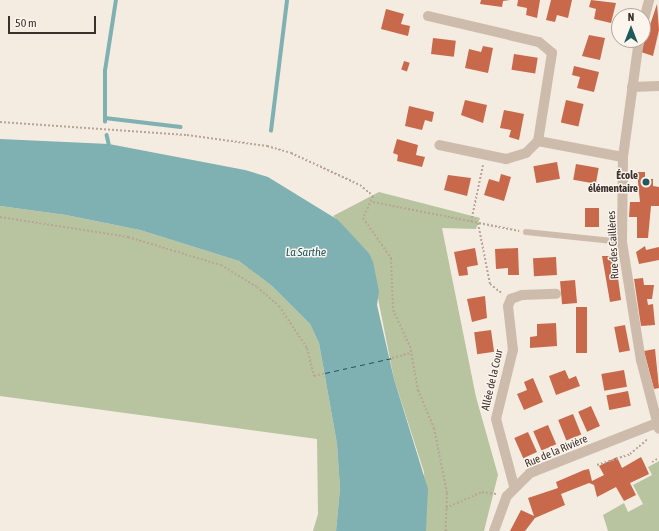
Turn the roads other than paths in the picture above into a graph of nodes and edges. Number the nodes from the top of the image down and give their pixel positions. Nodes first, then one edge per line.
1 (428, 16) dead end
2 (638, 48) edge
3 (659, 86) edge
4 (632, 87) junction
5 (538, 141) junction
6 (439, 145) dead end
7 (623, 157) junction
8 (526, 232) road end
9 (622, 242) junction
10 (556, 294) dead end
11 (655, 429) edge
12 (514, 486) junction
13 (494, 531) edge

1 - 5 street
2 - 4 street, Rue des Caillères
3 - 4 street
4 - 7 street, Rue des Caillères
5 - 6 street
5 - 7 street
7 - 9 street, Rue des Caillères
8 - 9 lane
9 - 11 street, Rue des Caillères
10 - 12 street, Allée de la Cour
11 - 12 street, Rue de la Rivière
12 - 13 street, Rue de la Rivière

